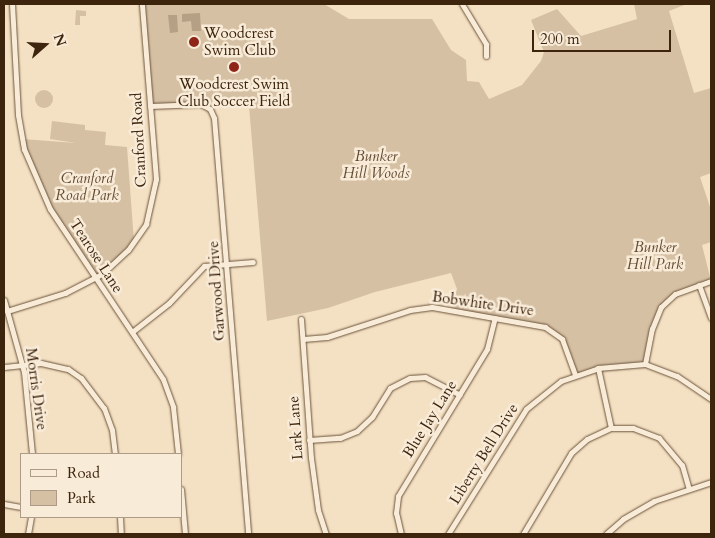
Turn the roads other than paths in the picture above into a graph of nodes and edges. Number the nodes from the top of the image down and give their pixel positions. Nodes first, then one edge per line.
1 (12, 4) edge
2 (142, 4) edge
3 (462, 4) edge
4 (486, 56) dead end
5 (150, 106) junction
6 (253, 262) dead end
7 (228, 264) junction
8 (95, 278) junction
9 (711, 281) edge
10 (698, 284) junction
11 (4, 300) edge
12 (7, 311) junction
13 (301, 318) dead end
14 (496, 318) junction
15 (711, 318) edge
16 (132, 332) junction
17 (303, 339) junction
18 (22, 364) junction
19 (645, 364) junction
20 (4, 367) edge
21 (598, 368) junction
22 (576, 375) junction
23 (460, 395) junction
24 (711, 399) edge
25 (610, 428) junction
26 (310, 440) junction
27 (32, 453) edge
28 (115, 453) edge
29 (178, 453) edge
30 (711, 482) edge
31 (689, 489) junction
32 (182, 500) edge
33 (4, 504) edge
34 (20, 507) edge
35 (31, 518) edge
36 (120, 518) edge
37 (28, 534) edge
38 (122, 534) edge
39 (185, 534) edge
40 (248, 534) edge
41 (326, 534) edge
42 (401, 534) edge
43 (448, 534) edge
44 (523, 534) edge
45 (606, 534) edge

1 - 8 street, Tearose Lane
2 - 5 street, Cranford Road
3 - 4 street
5 - 7 street, Garwood Drive
5 - 8 street, Cranford Road
6 - 7 street
7 - 16 street
7 - 40 street, Garwood Drive
8 - 12 street, Cranford Road
8 - 16 street, Tearose Lane
9 - 10 street
10 - 15 street
10 - 19 street
11 - 12 street, Morris Drive
12 - 18 street, Morris Drive
13 - 17 street, Lark Lane
14 - 17 street, Bobwhite Drive
14 - 22 street, Bobwhite Drive
14 - 23 street, Blue Jay Lane
16 - 29 street, Tearose Lane
17 - 26 street, Lark Lane
18 - 20 street
18 - 27 street, Morris Drive
18 - 28 street
19 - 21 street, Liberty Bell Drive
19 - 24 street, Liberty Bell Drive
21 - 22 street, Liberty Bell Drive
21 - 25 street
22 - 43 street, Liberty Bell Drive
23 - 26 street
23 - 42 street, Blue Jay Lane
25 - 31 street
25 - 44 street
26 - 41 street, Lark Lane
30 - 31 street
31 - 45 street
32 - 39 street
33 - 34 street
35 - 37 street
36 - 38 street

